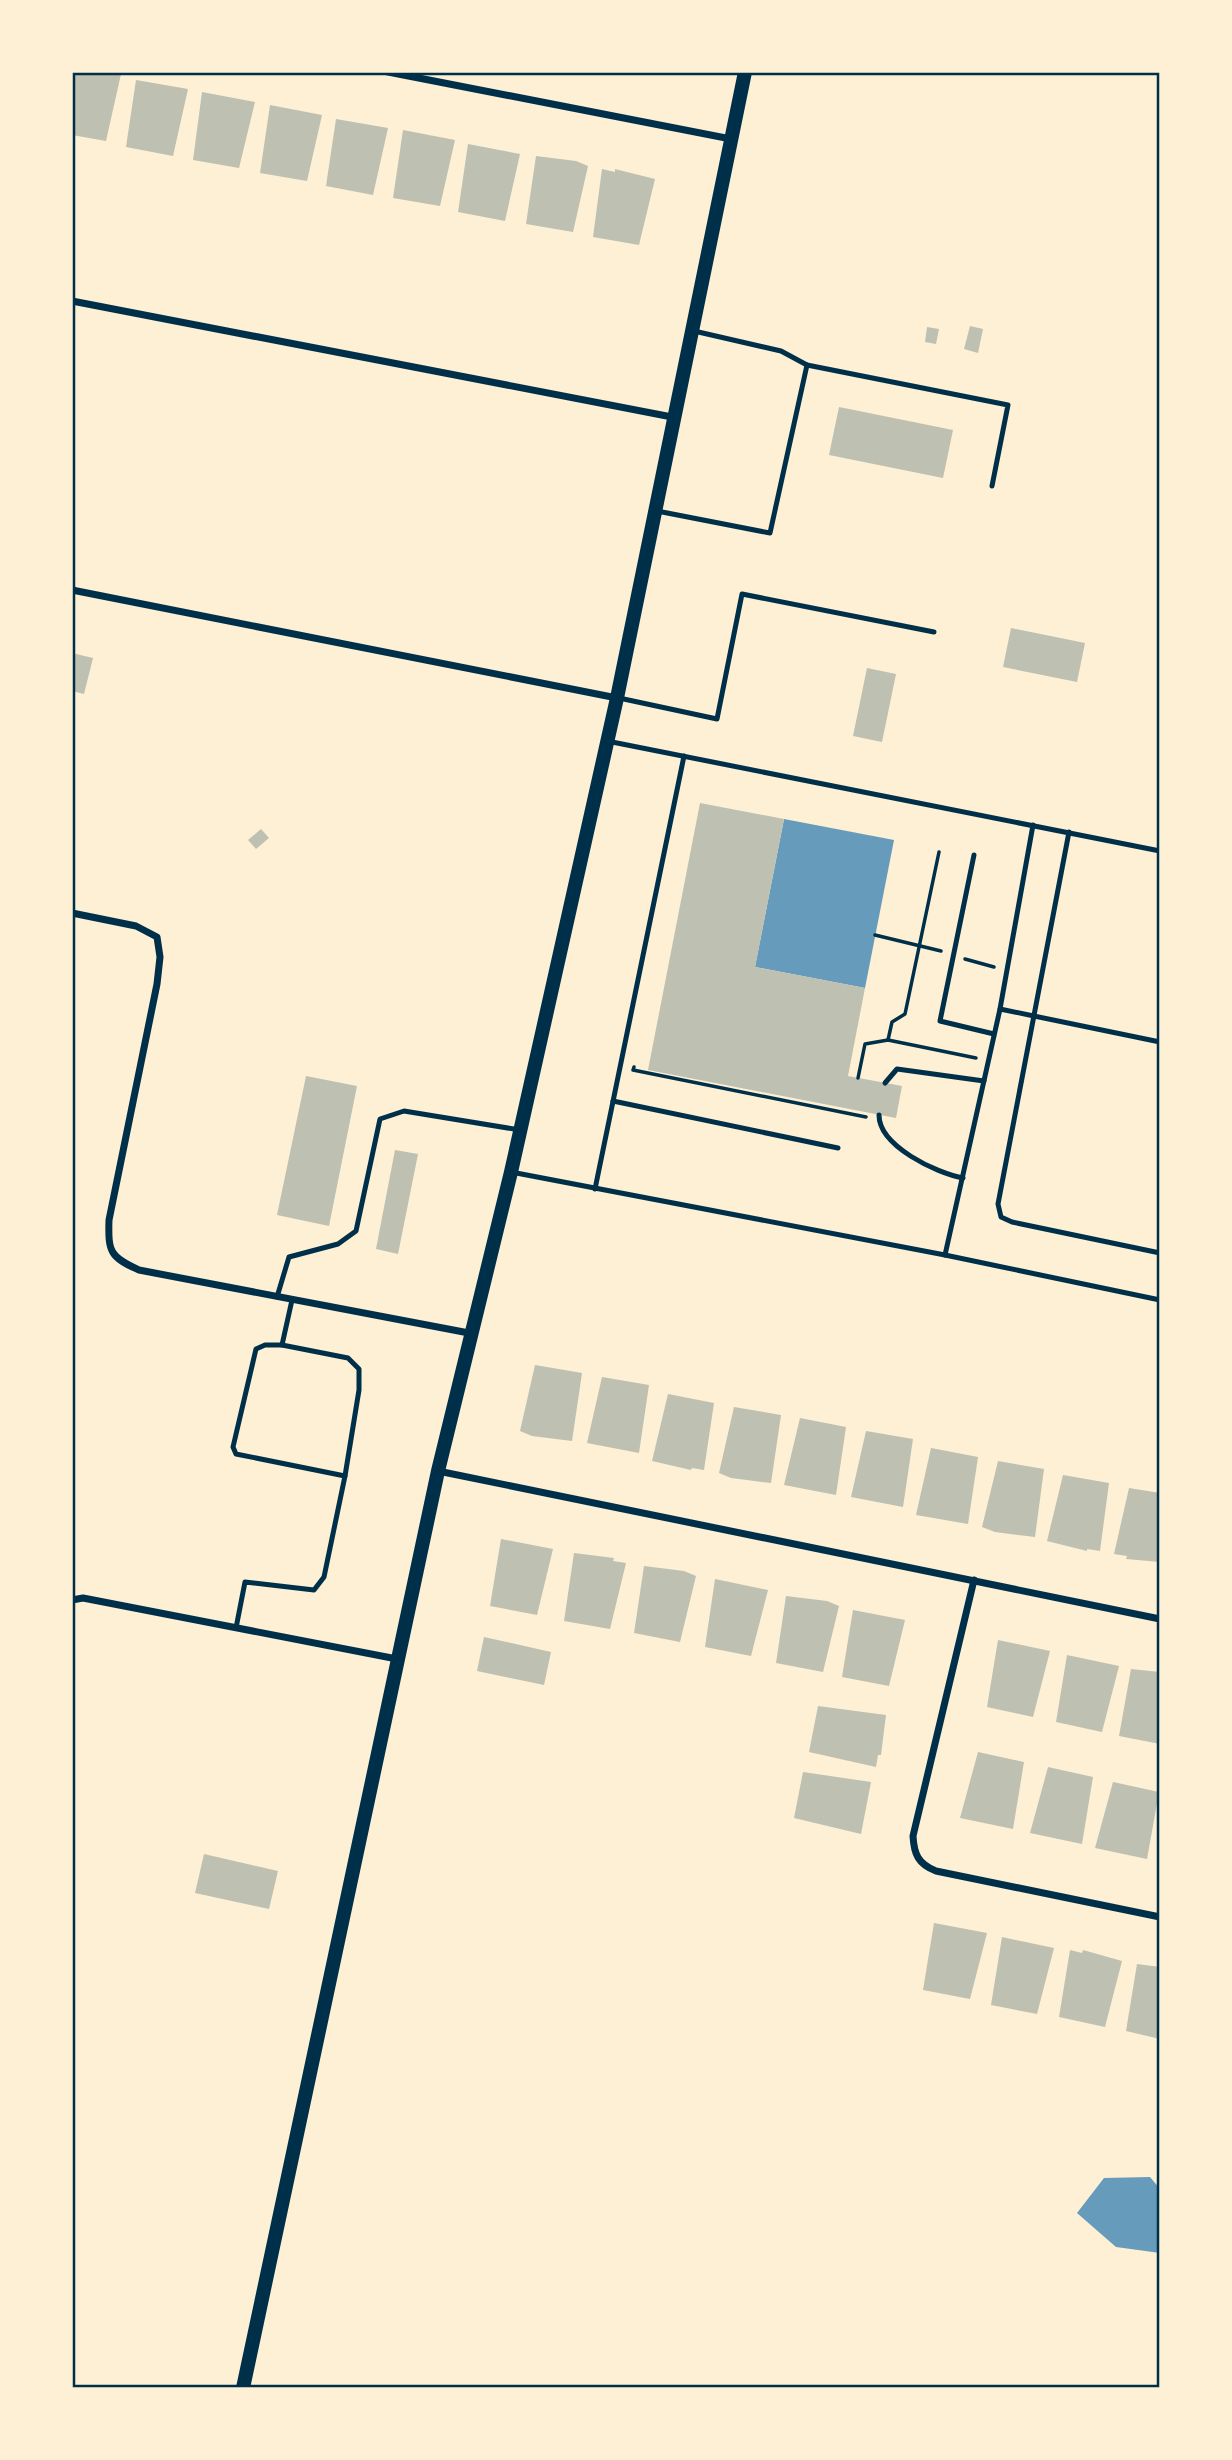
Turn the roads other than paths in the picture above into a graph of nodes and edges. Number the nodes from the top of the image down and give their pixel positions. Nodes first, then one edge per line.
1 (388, 72) edge
2 (745, 72) edge
3 (731, 139) junction
4 (72, 301) edge
5 (690, 331) junction
6 (807, 365) junction
7 (672, 417) junction
8 (992, 486) dead end
9 (654, 511) junction
10 (72, 590) edge
11 (934, 632) dead end
12 (617, 698) junction
13 (607, 741) junction
14 (684, 756) junction
15 (1033, 825) junction
16 (1069, 832) junction
17 (1160, 851) edge
18 (974, 855) dead end
19 (72, 913) edge
20 (1000, 1009) junction
21 (1034, 1017) junction
22 (994, 1034) junction
23 (1160, 1042) edge
24 (984, 1081) junction
25 (885, 1083) dead end
26 (613, 1101) junction
27 (879, 1117) road end
28 (520, 1130) junction
29 (838, 1148) dead end
30 (511, 1172) junction
31 (963, 1178) junction
32 (595, 1189) junction
33 (1160, 1254) edge
34 (945, 1255) junction
35 (277, 1297) junction
36 (292, 1300) junction
37 (1160, 1300) edge
38 (469, 1333) junction
39 (282, 1345) junction
40 (438, 1471) junction
41 (345, 1476) junction
42 (974, 1580) junction
43 (72, 1600) edge
44 (1160, 1619) edge
45 (236, 1628) junction
46 (397, 1659) junction
47 (1160, 1917) edge
48 (243, 2388) edge

1 - 3 street
2 - 3 main road
3 - 5 main road
4 - 7 street
5 - 6 lane
5 - 7 main road
6 - 8 lane
6 - 9 lane
7 - 9 main road
9 - 12 main road
10 - 12 street
11 - 12 lane
12 - 13 main road
13 - 14 lane
13 - 28 main road
14 - 15 lane
14 - 26 lane
15 - 16 lane
15 - 20 lane
16 - 17 lane
16 - 21 lane
18 - 22 lane
19 - 35 street
20 - 21 lane
20 - 22 lane
21 - 23 lane
21 - 33 lane
22 - 24 lane
24 - 25 lane
24 - 31 lane
26 - 29 lane
26 - 32 lane
27 - 31 lane
28 - 30 main road
28 - 35 lane
30 - 32 lane
30 - 38 main road
31 - 34 lane
32 - 34 lane
34 - 37 lane
35 - 36 street
36 - 38 street
36 - 39 lane
38 - 40 main road
39 - 41 lane
39 - 41 lane
40 - 42 street
40 - 46 main road
41 - 45 lane
42 - 44 street
42 - 47 street
43 - 45 street
45 - 46 street
46 - 48 main road

